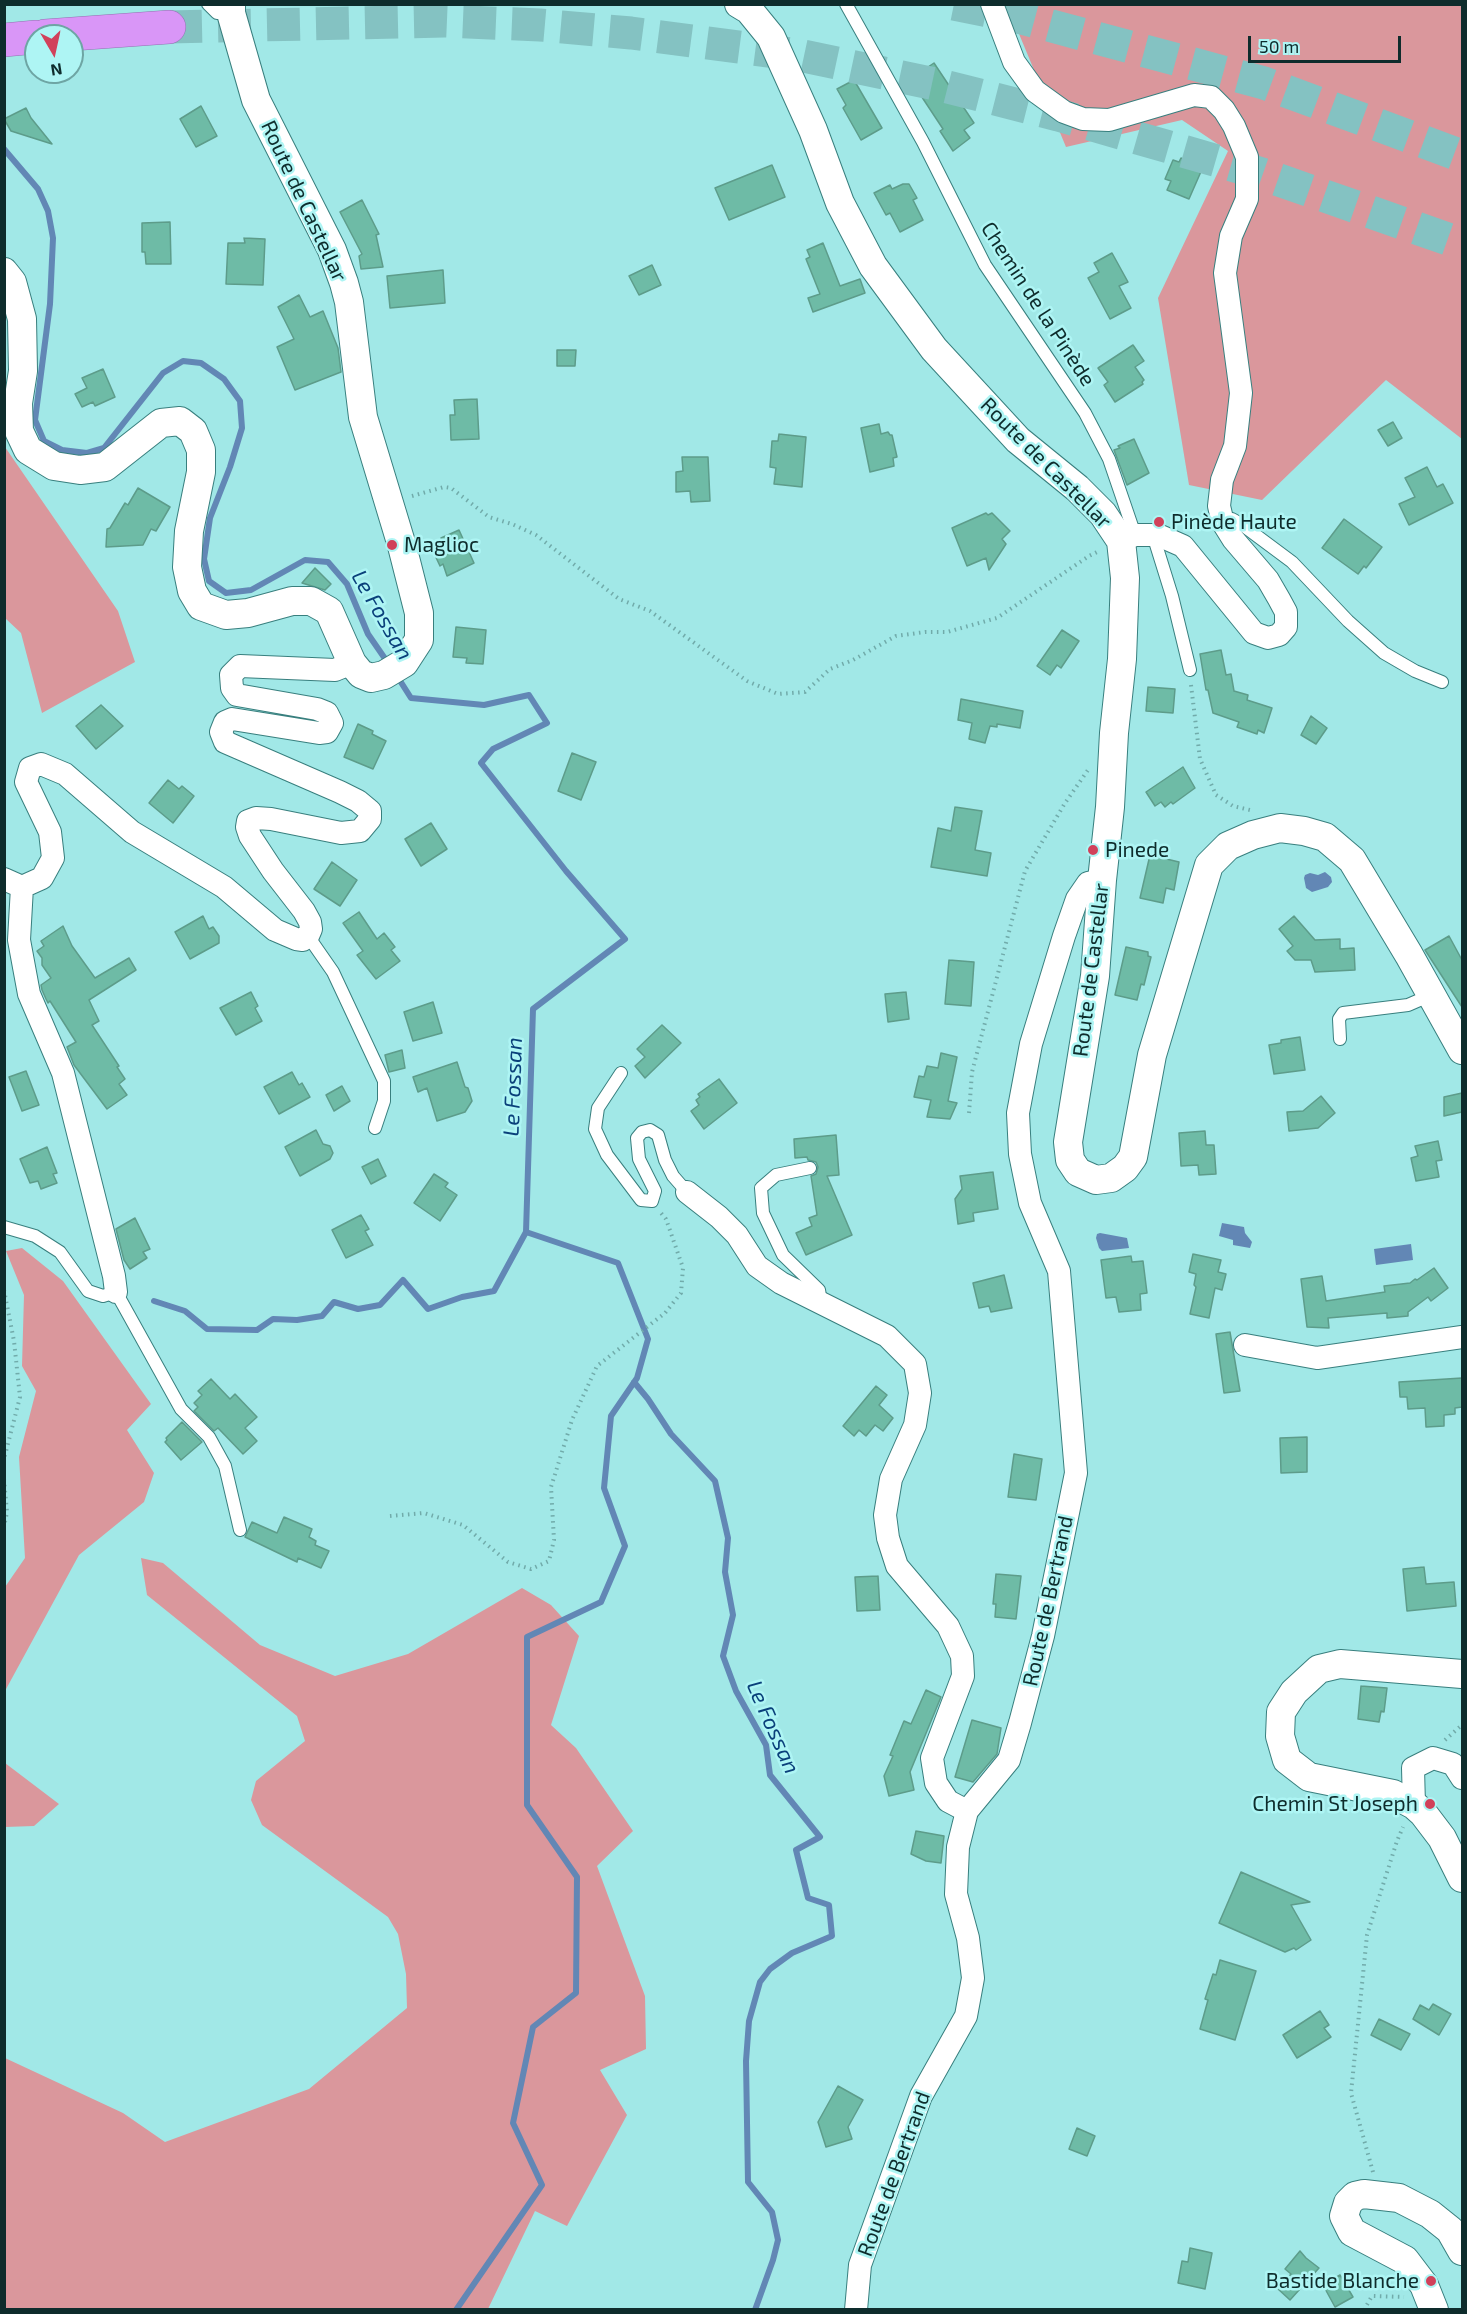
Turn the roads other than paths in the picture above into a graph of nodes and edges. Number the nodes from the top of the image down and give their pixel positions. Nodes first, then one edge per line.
1 (739, 4) edge
2 (846, 4) edge
3 (992, 4) edge
4 (223, 7) edge
5 (169, 27) tunnel mouth
6 (84, 32) edge
7 (24, 38) edge
8 (4, 40) edge
9 (4, 272) edge
10 (1223, 523) junction
11 (1137, 537) junction
12 (352, 663) junction
13 (1190, 670) road end
14 (1442, 682) dead end
15 (1102, 880) junction
16 (13, 883) edge
17 (308, 936) junction
18 (1432, 994) junction
19 (1340, 1039) dead end
20 (1462, 1050) edge
21 (621, 1073) dead end
22 (375, 1128) dead end
23 (810, 1168) dead end
24 (687, 1192) joint
25 (4, 1227) edge
26 (116, 1292) junction
27 (821, 1303) junction
28 (1462, 1337) edge
29 (1245, 1345) dead end
30 (240, 1530) dead end
31 (1462, 1674) edge
32 (1462, 1778) edge
33 (1414, 1805) junction
34 (967, 1811) junction
35 (1462, 1878) edge
36 (1462, 2251) edge
37 (1434, 2308) edge
38 (856, 2310) edge

1 - 11 street, Route de Castellar
2 - 11 lane, Chemin de la Pinède
3 - 10 street
4 - 12 street, Route de Castellar
5 - 6 highway
7 - 8 highway
9 - 12 street
10 - 11 street
10 - 14 lane
11 - 13 lane, Chemin de la Pinède
11 - 15 street, Route de Castellar
12 - 17 street
15 - 18 street, Route de Castellar
15 - 34 street, Route de Bertrand
16 - 17 street
16 - 26 street
17 - 22 lane
18 - 19 lane
18 - 20 street, Route de Castellar
21 - 24 lane
23 - 27 lane
24 - 27 street
25 - 26 lane
26 - 30 lane
27 - 34 street
28 - 29 street
31 - 33 street
32 - 33 street
33 - 35 street
34 - 38 street, Route de Bertrand
36 - 37 street

